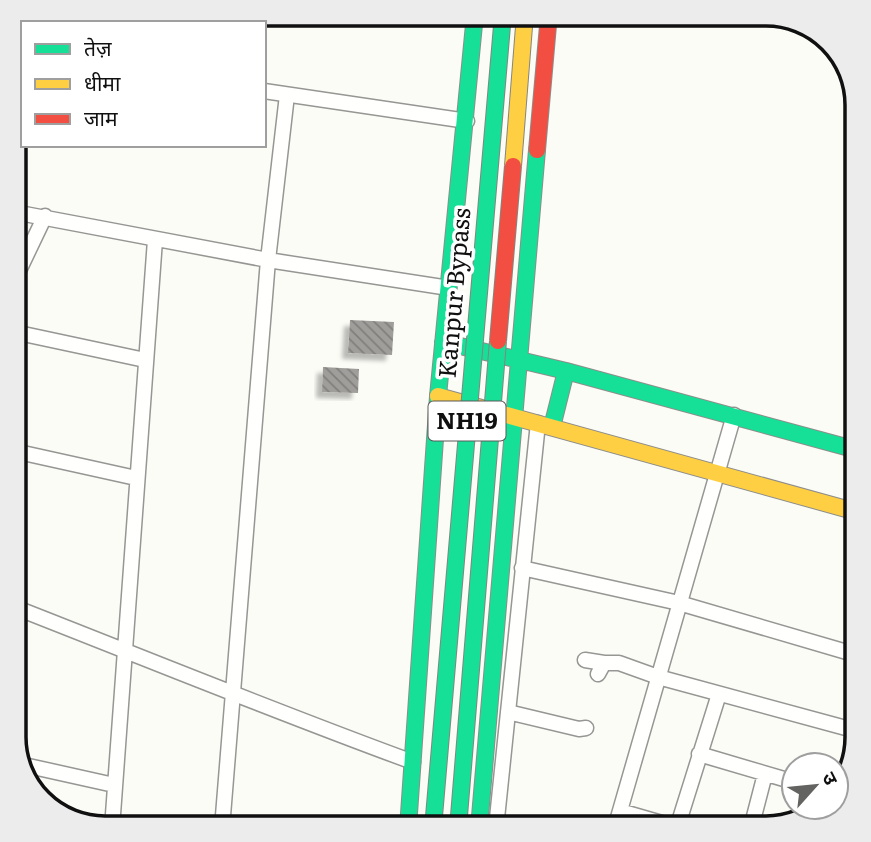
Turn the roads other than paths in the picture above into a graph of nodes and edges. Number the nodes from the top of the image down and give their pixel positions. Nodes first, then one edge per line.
1 (474, 26) edge
2 (502, 26) edge
3 (524, 26) edge
4 (548, 26) edge
5 (266, 91) edge
6 (287, 94) junction
7 (467, 121) junction
8 (26, 214) edge
9 (45, 216) junction
10 (155, 240) junction
11 (26, 256) edge
12 (268, 260) junction
13 (449, 288) junction
14 (26, 335) edge
15 (443, 342) junction
16 (518, 359) junction
17 (145, 360) junction
18 (566, 371) junction
19 (438, 397) junction
20 (734, 415) junction
21 (512, 416) junction
22 (545, 425) junction
23 (845, 447) edge
24 (26, 454) edge
25 (716, 473) junction
26 (136, 478) junction
27 (845, 509) edge
28 (522, 568) junction
29 (679, 603) junction
30 (26, 612) edge
31 (123, 650) junction
32 (845, 651) edge
33 (585, 660) dead end
34 (658, 677) junction
35 (719, 694) junction
36 (234, 697) junction
37 (508, 712) junction
38 (586, 728) dead end
39 (845, 728) edge
40 (699, 754) junction
41 (412, 762) junction
42 (32, 767) edge
43 (765, 774) junction
44 (780, 778) edge
45 (114, 785) junction
46 (620, 811) junction
47 (112, 816) edge
48 (223, 816) edge
49 (409, 816) edge
50 (434, 816) edge
51 (459, 816) edge
52 (480, 816) edge
53 (497, 816) edge
54 (619, 816) edge
55 (637, 816) edge
56 (681, 816) edge
57 (754, 816) edge

1 - 7 main road
2 - 50 main road, Kanpur Bypass / NH19, bridge
3 - 51 main road, Kanpur Bypass / NH19, bridge
4 - 16 main road
5 - 6 street
6 - 7 street
6 - 12 street
7 - 13 main road
8 - 9 street
9 - 10 street
9 - 11 street
10 - 12 street
10 - 17 street
12 - 13 street
12 - 36 street
13 - 15 main road
14 - 17 street
15 - 16 main road
15 - 19 main road
16 - 18 main road
16 - 21 main road
17 - 26 street
18 - 20 main road
18 - 22 main road
19 - 21 main road
19 - 41 main road
20 - 23 main road
20 - 25 street
21 - 22 main road
21 - 52 main road
22 - 25 main road
22 - 28 street
24 - 26 street
25 - 27 main road
25 - 29 street
26 - 31 street
28 - 29 street
28 - 37 street
29 - 32 street
29 - 34 street
30 - 31 street
31 - 36 street
31 - 45 street
33 - 34 street
34 - 35 street
34 - 46 street
35 - 39 street
35 - 40 street
36 - 41 street
36 - 48 street
37 - 38 street
37 - 53 street
40 - 43 street
40 - 56 street
41 - 49 main road
42 - 45 street
43 - 44 street
43 - 57 street
45 - 47 street
46 - 54 street
46 - 55 street

